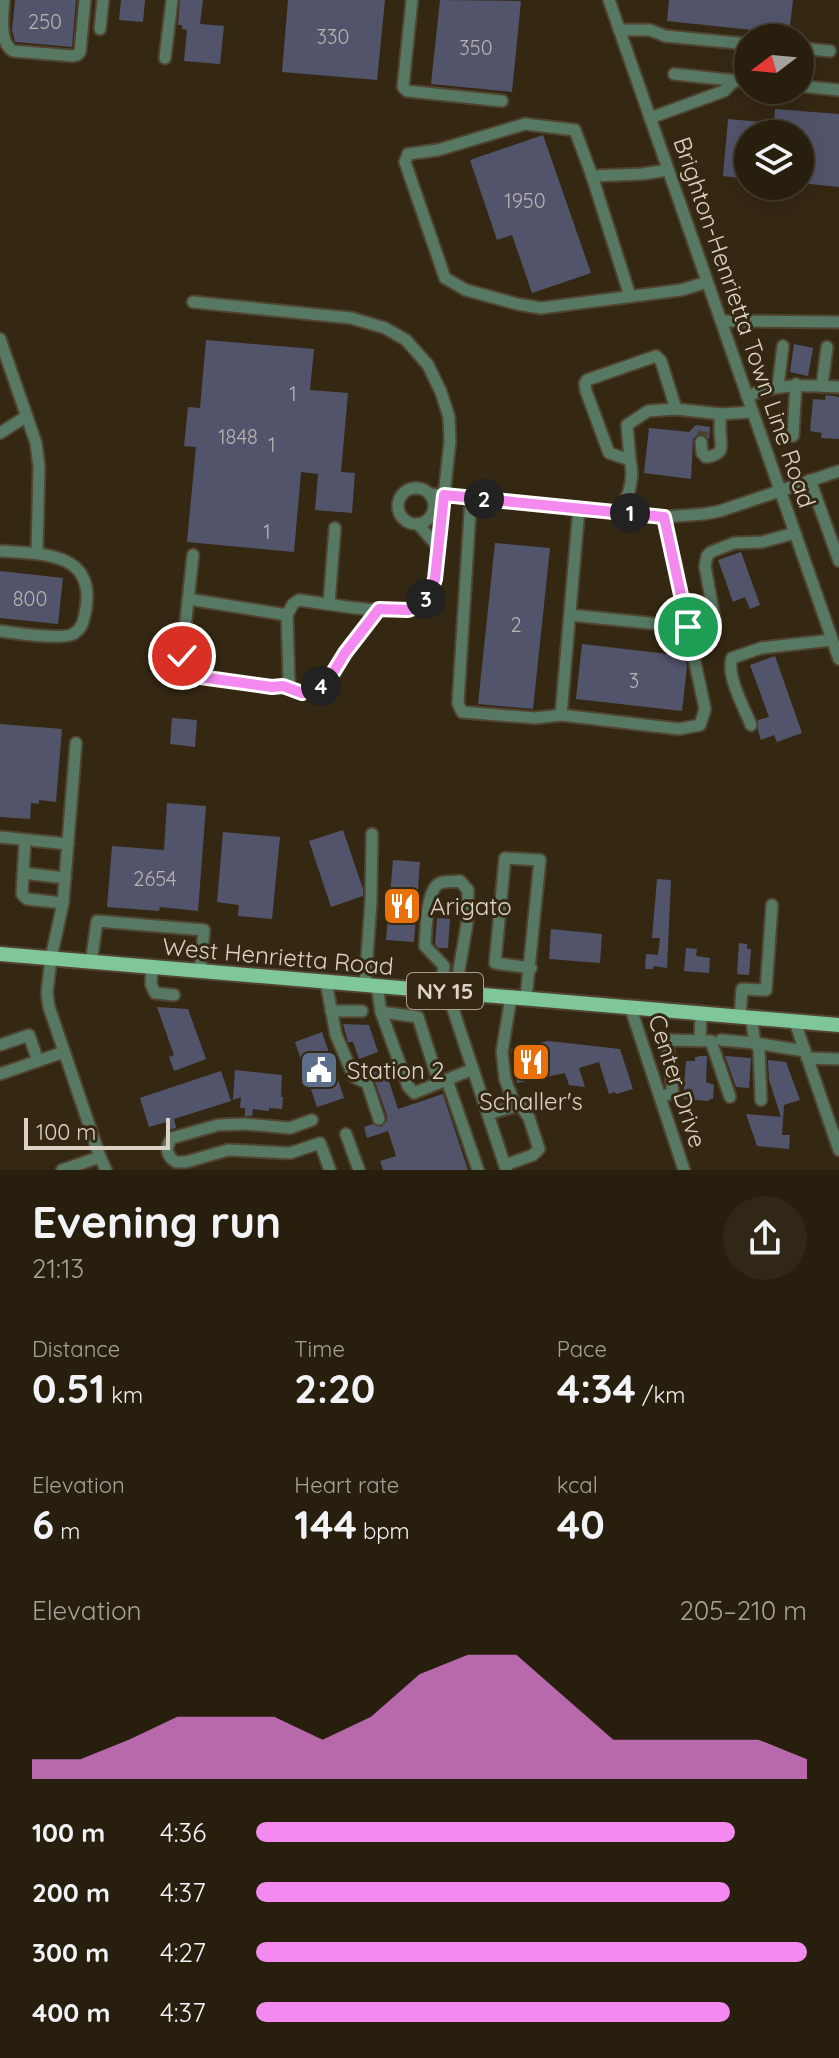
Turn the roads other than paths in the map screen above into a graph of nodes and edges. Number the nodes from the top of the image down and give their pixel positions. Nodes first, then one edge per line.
1 (4, 0) edge
2 (85, 0) edge
3 (103, 0) edge
4 (172, 0) edge
5 (412, 0) edge
6 (609, 0) edge
7 (100, 29) dead end
8 (619, 30) junction
9 (734, 43) edge
10 (814, 49) edge
11 (830, 51) dead end
12 (165, 58) dead end
13 (674, 74) dead end
14 (734, 81) joint
15 (814, 87) edge
16 (839, 90) edge
17 (502, 101) dead end
18 (650, 118) junction
19 (668, 170) junction
20 (592, 176) junction
21 (707, 282) junction
22 (630, 296) junction
23 (193, 302) dead end
24 (721, 321) junction
25 (839, 322) edge
26 (0, 341) edge
27 (783, 346) dead end
28 (827, 347) dead end
29 (796, 384) junction
30 (778, 386) junction
31 (822, 386) junction
32 (839, 387) edge
33 (747, 396) junction
34 (676, 409) junction
35 (752, 412) junction
36 (706, 413) junction
37 (721, 414) junction
38 (27, 416) junction
39 (704, 426) tunnel mouth
40 (0, 433) edge
41 (793, 436) dead end
42 (701, 442) dead end
43 (630, 460) junction
44 (839, 471) edge
45 (810, 480) junction
46 (780, 490) junction
47 (430, 494) junction
48 (444, 495) junction
49 (629, 495) junction
50 (471, 497) junction
51 (579, 508) junction
52 (620, 512) junction
53 (638, 514) junction
54 (664, 517) junction
55 (418, 524) junction
56 (335, 528) dead end
57 (795, 533) junction
58 (439, 548) junction
59 (0, 551) edge
60 (37, 553) junction
61 (193, 555) dead end
62 (839, 561) edge
63 (188, 599) junction
64 (329, 603) junction
65 (379, 609) junction
66 (287, 615) junction
67 (570, 615) junction
68 (688, 627) junction
69 (0, 631) edge
70 (705, 639) dead end
71 (832, 640) junction
72 (839, 659) edge
73 (283, 686) junction
74 (561, 715) junction
75 (751, 725) dead end
76 (76, 743) dead end
77 (372, 834) dead end
78 (0, 837) edge
79 (25, 840) junction
80 (68, 844) junction
81 (23, 873) junction
82 (65, 878) junction
83 (63, 903) junction
84 (772, 905) dead end
85 (0, 954) edge
86 (51, 958) junction
87 (91, 963) junction
88 (152, 968) junction
89 (531, 968) junction
90 (200, 972) junction
91 (326, 982) junction
92 (371, 985) junction
93 (449, 992) junction
94 (174, 995) dead end
95 (511, 997) junction
96 (526, 998) junction
97 (630, 1006) junction
98 (331, 1011) junction
99 (362, 1011) dead end
100 (381, 1012) junction
101 (701, 1013) junction
102 (746, 1017) junction
103 (795, 1022) junction
104 (839, 1025) edge
105 (700, 1040) junction
106 (721, 1040) dead end
107 (755, 1043) junction
108 (0, 1045) edge
109 (64, 1052) junction
110 (806, 1054) junction
111 (839, 1059) edge
112 (38, 1061) junction
113 (473, 1069) junction
114 (0, 1074) edge
115 (443, 1082) junction
116 (660, 1097) junction
117 (730, 1097) dead end
118 (761, 1100) dead end
119 (519, 1105) junction
120 (488, 1114) junction
121 (379, 1119) dead end
122 (312, 1120) dead end
123 (346, 1134) dead end
124 (839, 1150) edge
125 (100, 1157) junction
126 (505, 1169) edge
127 (62, 1170) edge
128 (106, 1170) edge
129 (330, 1170) edge
130 (359, 1170) edge
131 (478, 1170) edge
132 (684, 1170) edge

1 - 2 street
3 - 7 street
4 - 12 street
5 - 17 street
6 - 8 street, Brighton-Henrietta Town Line Road
8 - 9 street
8 - 18 street, Brighton-Henrietta Town Line Road
10 - 11 street
13 - 14 street
14 - 18 street
15 - 16 street
18 - 19 street, Brighton-Henrietta Town Line Road
19 - 20 street
19 - 21 street, Brighton-Henrietta Town Line Road
20 - 22 street
20 - 22 street
21 - 22 street
21 - 24 street, Brighton-Henrietta Town Line Road
23 - 48 street
24 - 25 street
24 - 33 street, Brighton-Henrietta Town Line Road
26 - 38 street
27 - 30 street
28 - 31 street
29 - 30 street
29 - 31 street
29 - 41 street
30 - 33 street
31 - 32 street
33 - 35 street, Brighton-Henrietta Town Line Road
34 - 36 street
34 - 43 street
34 - 43 street
35 - 37 street
35 - 46 street, Brighton-Henrietta Town Line Road
36 - 37 street
36 - 39 street
37 - 42 street
38 - 40 street
38 - 60 street
43 - 49 street
44 - 45 street
45 - 46 street
45 - 62 street
46 - 54 street
46 - 57 street, Brighton-Henrietta Town Line Road
47 - 48 street
47 - 55 street
47 - 55 street
48 - 50 street
48 - 58 street
49 - 52 street
49 - 53 street
50 - 51 street
50 - 74 street
51 - 52 street
51 - 67 street
52 - 53 street
53 - 54 street
54 - 68 street
55 - 58 street
56 - 64 street
57 - 70 street
57 - 71 street, Brighton-Henrietta Town Line Road
58 - 65 street
59 - 60 street
60 - 69 street
61 - 63 street
63 - 66 street
63 - 73 street
64 - 65 street
64 - 66 street
65 - 73 street
66 - 73 street
67 - 68 street
67 - 74 street
68 - 74 street
71 - 72 street, Brighton-Henrietta Town Line Road
71 - 75 street
76 - 80 street
77 - 92 street
78 - 79 street
79 - 80 street
79 - 81 street
80 - 82 street
81 - 82 street
81 - 83 street
82 - 83 street
83 - 86 street
84 - 102 street
85 - 86 main road, West Henrietta Road / NY 15
86 - 87 main road, West Henrietta Road / NY 15
86 - 109 street
87 - 88 main road, West Henrietta Road / NY 15
87 - 90 street
88 - 90 main road, West Henrietta Road / NY 15
88 - 94 street
89 - 89 street
89 - 96 street
90 - 91 main road, West Henrietta Road / NY 15
91 - 92 main road, West Henrietta Road / NY 15
91 - 98 street
92 - 93 main road, West Henrietta Road / NY 15
92 - 100 street
93 - 93 street
93 - 95 main road, West Henrietta Road / NY 15
93 - 113 street
95 - 96 main road, West Henrietta Road / NY 15
95 - 119 street
96 - 97 main road, West Henrietta Road / NY 15
97 - 101 main road, West Henrietta Road / NY 15
97 - 116 street, Center Drive
98 - 99 street
98 - 121 street
100 - 115 street
100 - 115 street
101 - 102 main road, West Henrietta Road / NY 15
101 - 105 street
102 - 103 main road, West Henrietta Road / NY 15
102 - 107 street
103 - 104 main road, West Henrietta Road / NY 15
103 - 110 street
105 - 116 street
105 - 117 street
106 - 107 street
107 - 110 street
107 - 118 street
108 - 112 street
109 - 112 street
109 - 125 street
110 - 111 street
110 - 124 street
112 - 114 street
113 - 115 street
113 - 120 street
115 - 131 street
116 - 132 street, Center Drive
119 - 120 street
119 - 126 street
120 - 126 street
122 - 129 street
123 - 130 street
125 - 127 street
125 - 128 street

